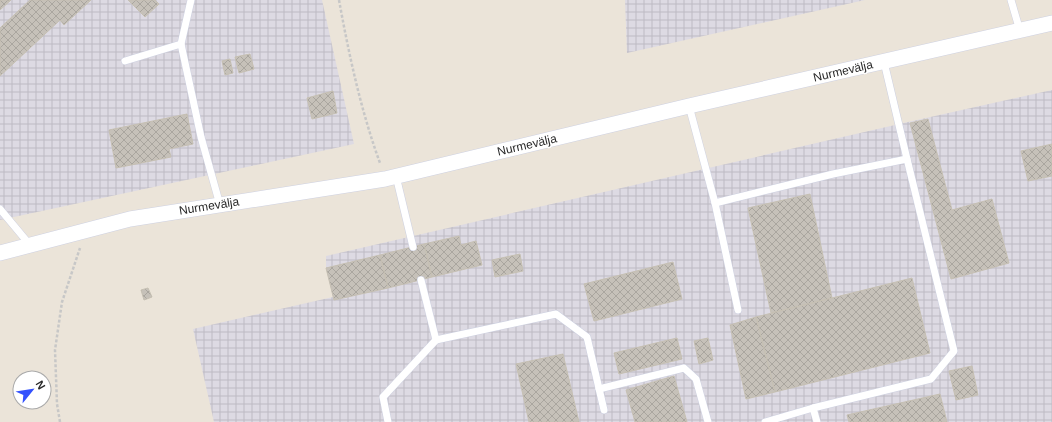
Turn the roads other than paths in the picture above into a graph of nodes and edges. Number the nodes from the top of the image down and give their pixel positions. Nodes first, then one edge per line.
1 (190, 0) edge
2 (1011, 0) edge
3 (1052, 23) edge
4 (1020, 31) junction
5 (181, 44) junction
6 (124, 61) dead end
7 (884, 62) junction
8 (689, 106) junction
9 (907, 158) junction
10 (390, 178) junction
11 (715, 203) junction
12 (220, 205) junction
13 (0, 209) edge
14 (30, 245) junction
15 (413, 247) dead end
16 (0, 253) edge
17 (421, 280) dead end
18 (738, 310) dead end
19 (436, 340) junction
20 (599, 389) junction
21 (813, 408) junction
22 (604, 410) dead end
23 (388, 422) edge
24 (708, 422) edge
25 (765, 422) edge
26 (817, 422) edge

1 - 5 lane
2 - 4 lane
3 - 4 street, Nurmevälja
4 - 7 street, Nurmevälja
5 - 6 lane
5 - 12 lane
7 - 8 street, Nurmevälja
7 - 9 lane
8 - 10 street, Nurmevälja
8 - 11 lane
9 - 11 lane
9 - 21 lane
10 - 12 street, Nurmevälja
10 - 15 lane
11 - 18 lane
12 - 14 street, Nurmevälja
13 - 14 lane
14 - 16 street, Nurmevälja
17 - 19 lane
19 - 20 lane
19 - 23 lane
20 - 22 lane
20 - 24 lane
21 - 25 lane
21 - 26 lane

